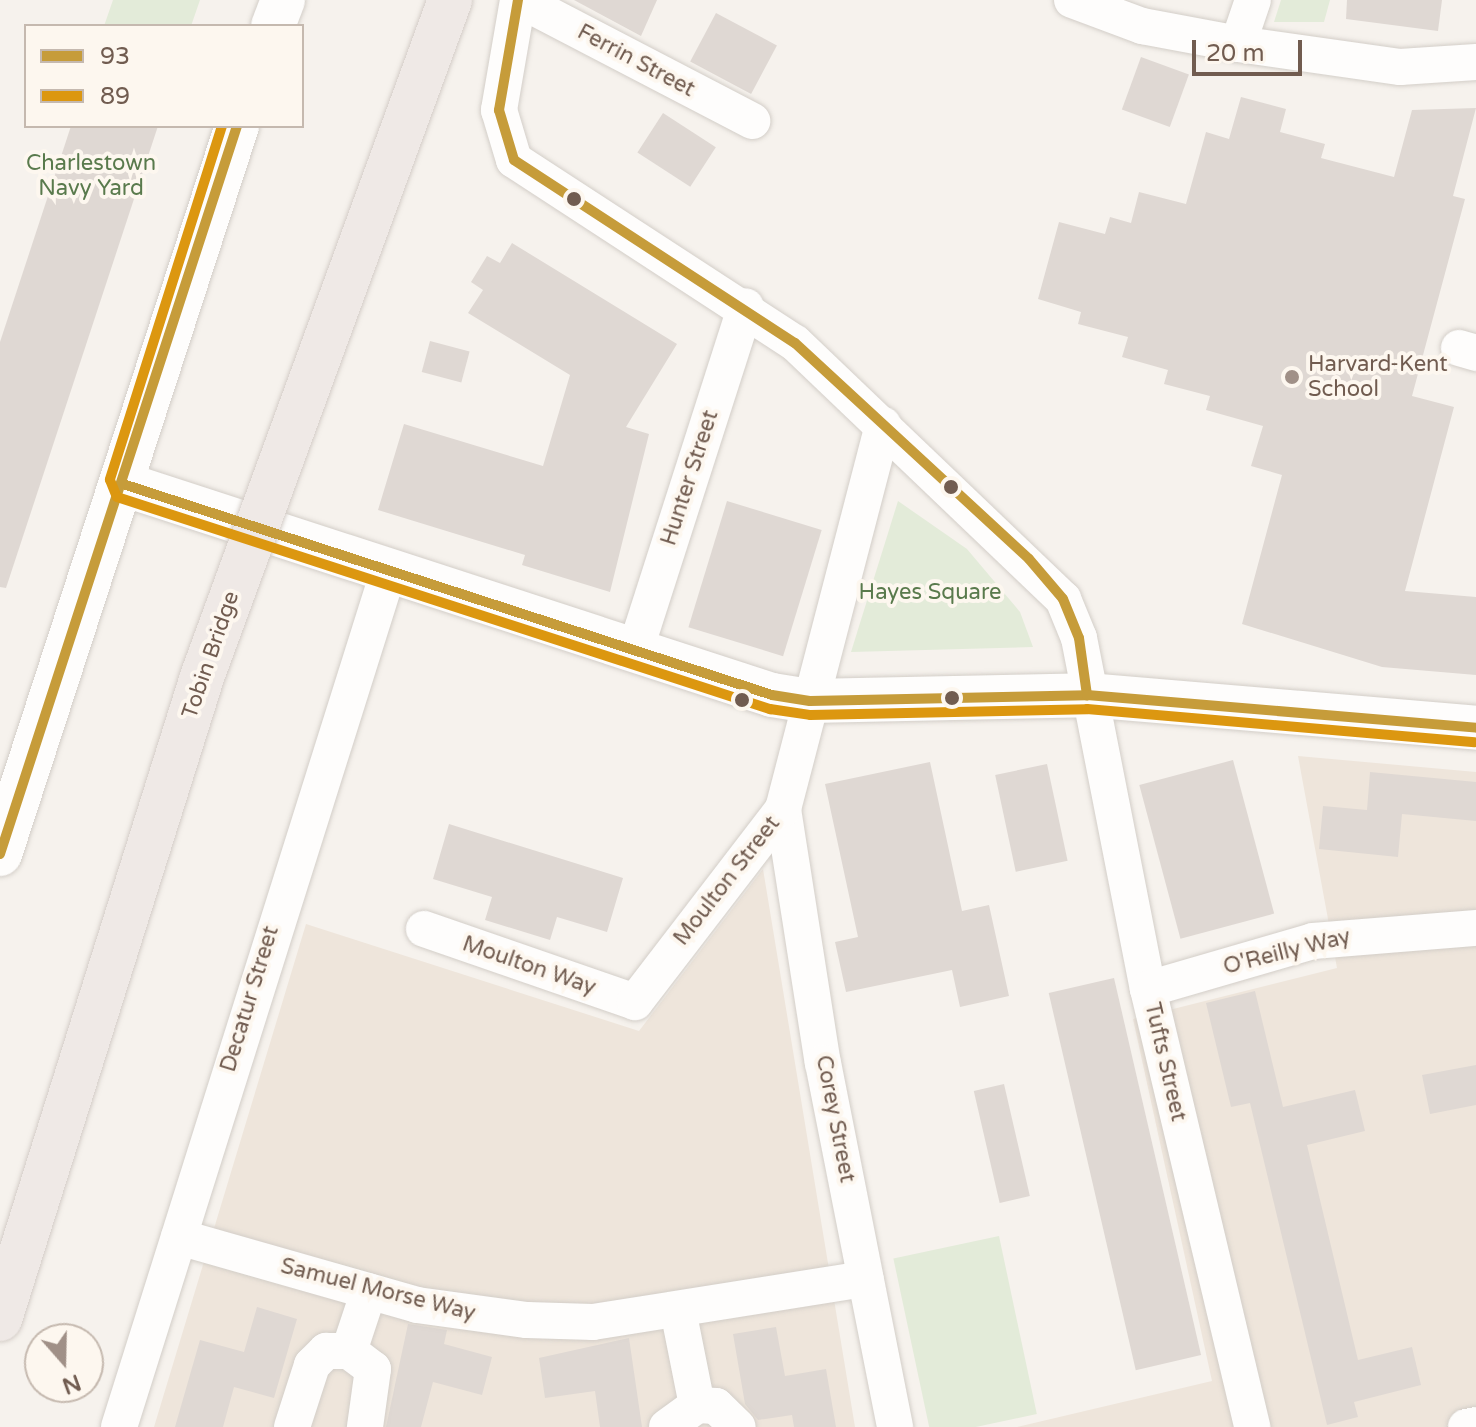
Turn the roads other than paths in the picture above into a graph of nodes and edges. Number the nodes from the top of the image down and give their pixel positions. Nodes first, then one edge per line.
1 (283, 0) edge
2 (449, 0) edge
3 (519, 0) edge
4 (1072, 0) edge
5 (1253, 0) edge
6 (274, 24) edge
7 (1238, 44) junction
8 (1476, 62) edge
9 (752, 121) dead end
10 (236, 128) edge
11 (746, 306) junction
12 (883, 425) junction
13 (123, 484) junction
14 (388, 573) junction
15 (635, 651) junction
16 (1087, 695) junction
17 (810, 701) junction
18 (1476, 728) edge
19 (783, 809) junction
20 (0, 854) edge
21 (1476, 928) edge
22 (424, 929) dead end
23 (1148, 989) junction
24 (635, 1002) joint
25 (179, 1237) junction
26 (866, 1279) junction
27 (369, 1291) junction
28 (678, 1310) junction
29 (0, 1317) edge
30 (349, 1351) junction
31 (697, 1405) junction
32 (1476, 1425) edge
33 (119, 1427) edge
34 (292, 1427) edge
35 (365, 1427) edge
36 (667, 1427) edge
37 (738, 1427) edge
38 (895, 1427) edge
39 (1252, 1427) edge
40 (1466, 1427) edge

1 - 6 main road
2 - 29 highway, Tobin Bridge, bridge
3 - 9 street, Ferrin Street
3 - 11 street, Tufts Street
4 - 7 street
5 - 7 street
7 - 8 street
10 - 13 main road
11 - 12 street, Tufts Street
11 - 15 street, Hunter Street
12 - 16 street, Tufts Street
12 - 17 street, Moulton Street
13 - 14 main road
13 - 20 main road
14 - 15 main road
14 - 25 street, Decatur Street
15 - 17 main road
16 - 17 main road
16 - 18 main road
16 - 23 street, Tufts Street
17 - 19 street, Moulton Street
19 - 24 street, Moulton Street
19 - 26 street, Corey Street
21 - 23 street, O'Reilly Way
22 - 24 street, Moulton Way
23 - 39 street, Tufts Street
25 - 27 street, Samuel Morse Way
25 - 33 street, Decatur Street
26 - 28 street, Samuel Morse Way
26 - 38 street, Corey Street
27 - 28 street, Samuel Morse Way
27 - 30 street
28 - 31 street
30 - 34 street
30 - 35 street
31 - 36 street
31 - 37 street
32 - 40 street

